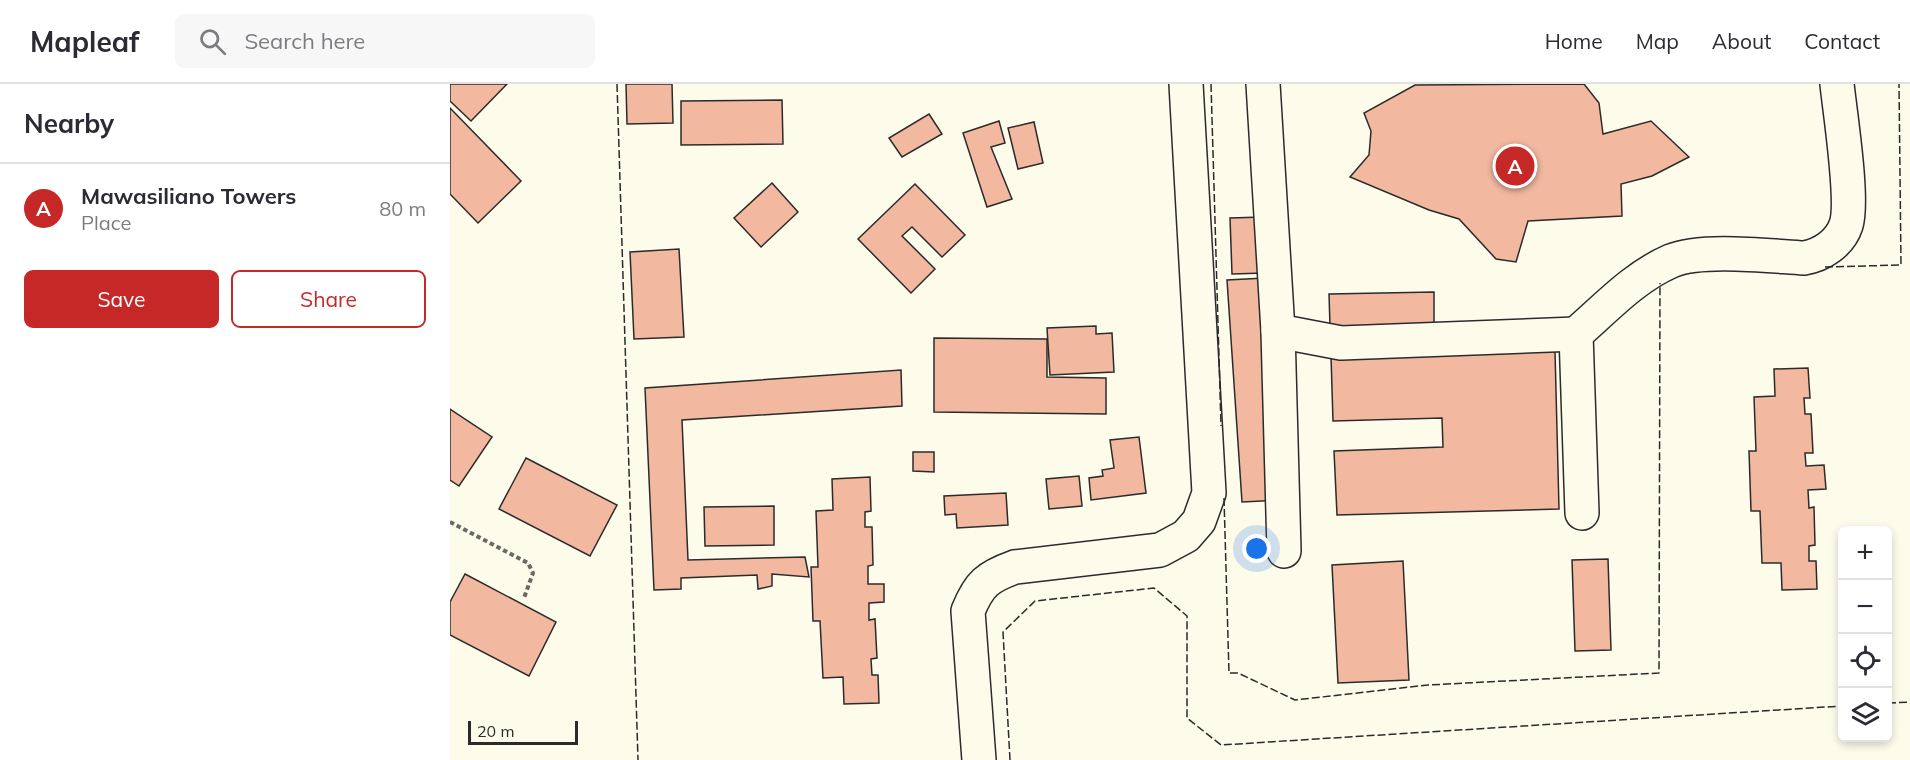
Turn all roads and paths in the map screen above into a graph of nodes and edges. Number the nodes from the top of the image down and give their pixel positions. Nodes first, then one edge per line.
1 (1186, 84) edge
2 (1837, 84) edge
3 (1265, 88) edge
4 (1278, 331) junction
5 (1576, 334) junction
6 (1582, 513) dead end
7 (450, 522) edge
8 (1284, 551) dead end
9 (524, 598) dead end
10 (979, 760) edge

1 - 10 street
2 - 5 street
3 - 4 street
4 - 5 street
4 - 8 street
5 - 6 street
7 - 9 path

